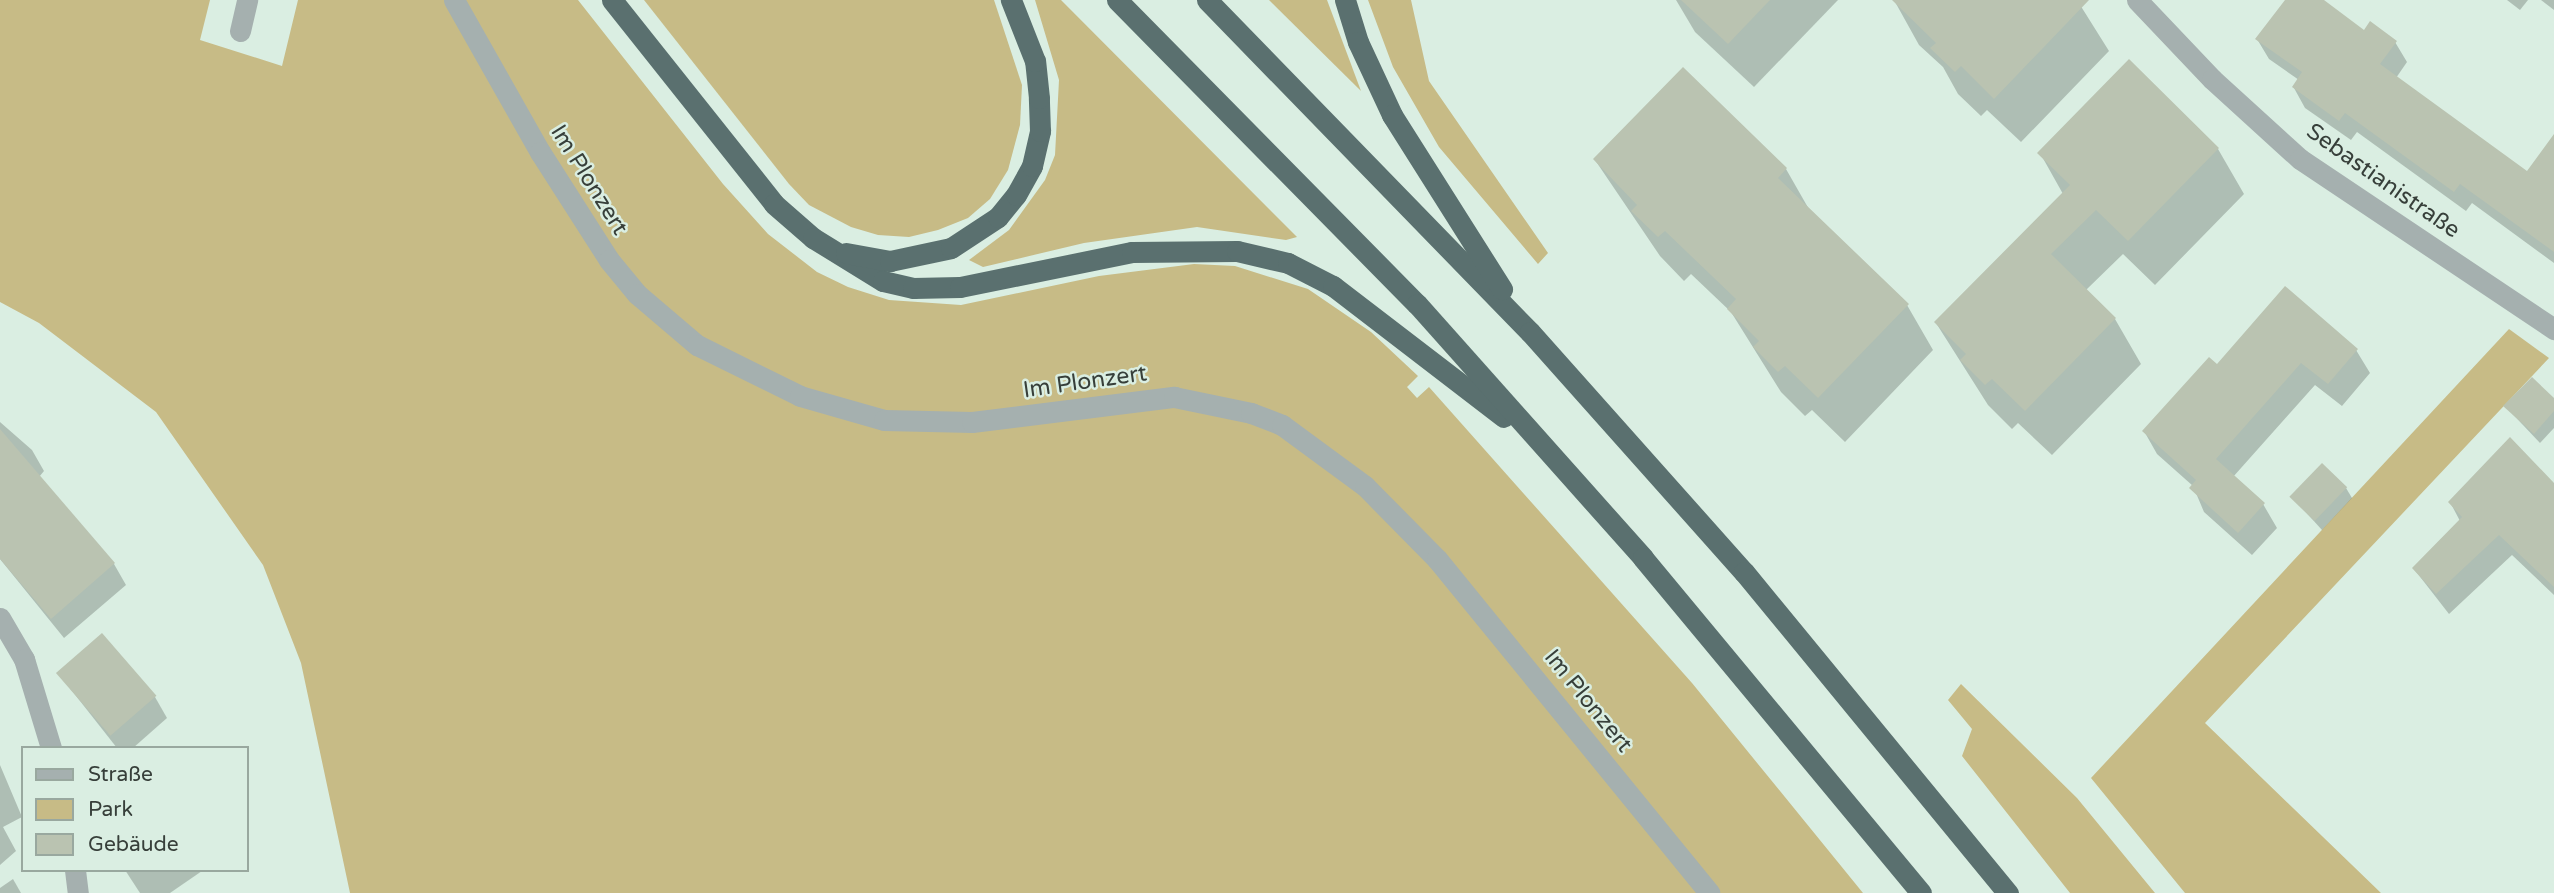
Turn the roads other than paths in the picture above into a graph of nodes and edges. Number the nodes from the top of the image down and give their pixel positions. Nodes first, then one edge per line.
1 (247, 0) edge
2 (454, 0) edge
3 (611, 0) edge
4 (1011, 0) edge
5 (1117, 0) edge
6 (1207, 0) edge
7 (1345, 0) edge
8 (2137, 0) edge
9 (240, 31) dead end
10 (828, 248) junction
11 (2554, 329) edge
12 (1530, 331) junction
13 (1545, 449) junction
14 (0, 618) edge
15 (50, 746) edge
16 (75, 872) edge
17 (78, 893) edge
18 (1709, 893) edge
19 (1921, 893) edge
20 (2008, 893) edge

1 - 9 street
2 - 18 street, Im Plonzert
3 - 10 highway
4 - 10 highway
5 - 13 highway
6 - 12 highway
7 - 12 highway
8 - 11 street, Sebastianistraße
10 - 13 highway
12 - 20 highway
13 - 19 highway
14 - 15 street
16 - 17 street

